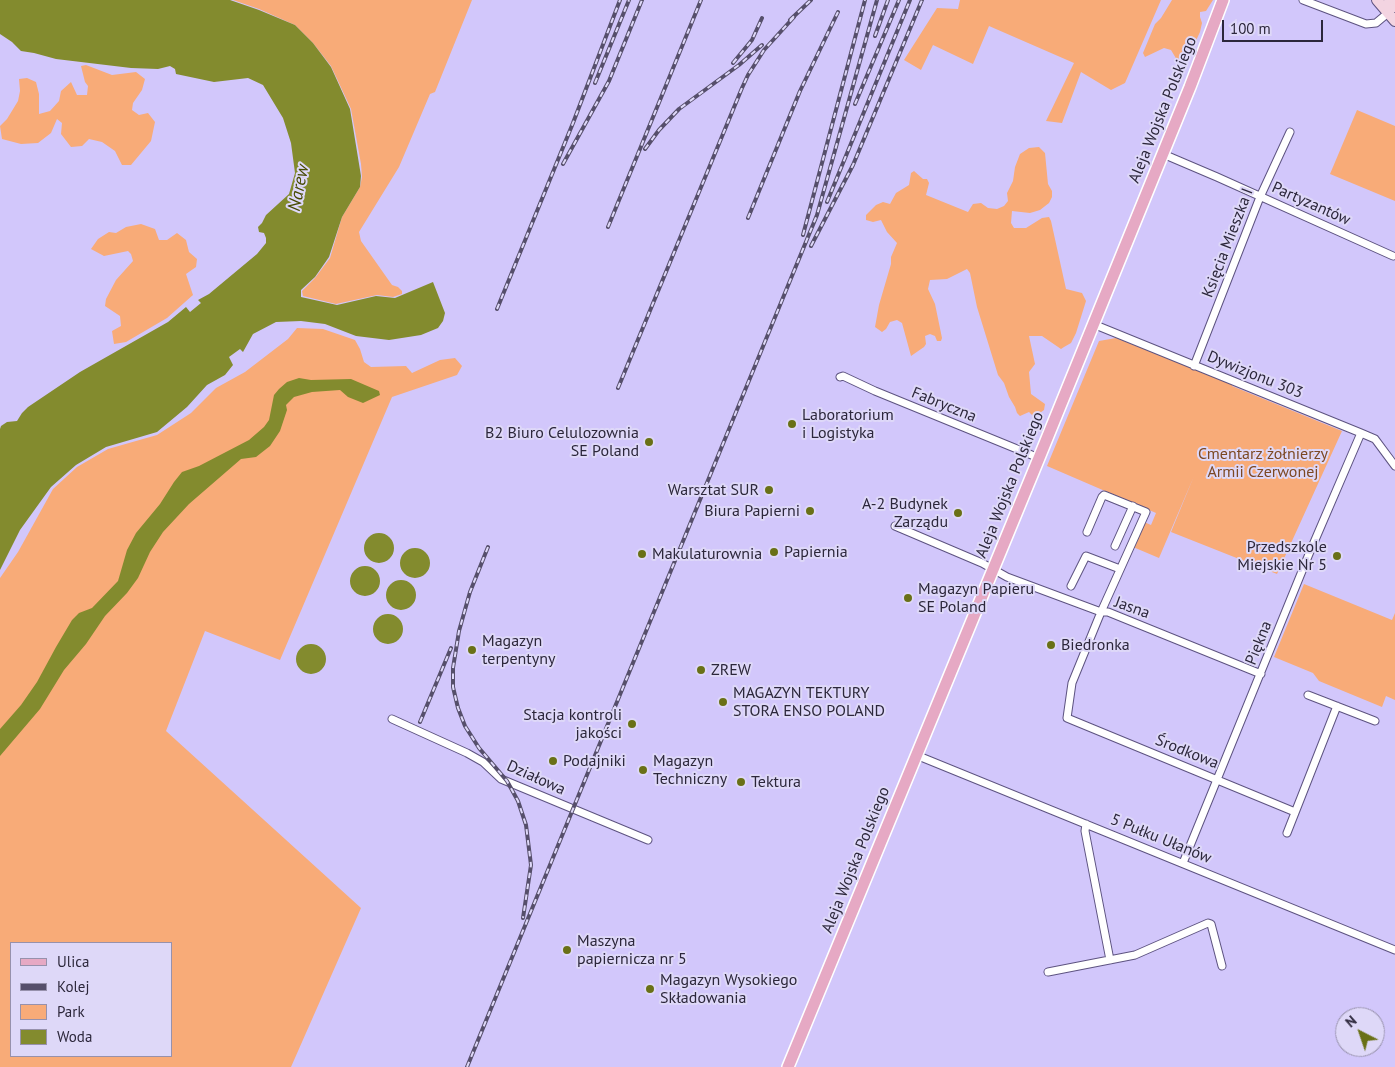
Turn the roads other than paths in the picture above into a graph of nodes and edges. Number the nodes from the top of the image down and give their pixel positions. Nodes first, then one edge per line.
1 (1223, 0) edge
2 (1228, 0) edge
3 (1303, 0) edge
4 (1377, 0) edge
5 (1389, 0) edge
6 (1393, 14) edge
7 (1214, 26) junction
8 (1290, 132) dead end
9 (1163, 154) junction
10 (1260, 197) junction
11 (1393, 256) dead end
12 (1093, 324) junction
13 (1194, 366) junction
14 (840, 377) dead end
15 (1361, 432) junction
16 (1039, 458) junction
17 (1395, 466) edge
18 (1133, 506) junction
19 (895, 526) dead end
20 (1087, 532) dead end
21 (1115, 546) dead end
22 (1120, 569) junction
23 (993, 570) junction
24 (1071, 586) dead end
25 (1101, 612) junction
26 (1261, 674) junction
27 (1308, 695) dead end
28 (1337, 706) junction
29 (392, 719) dead end
30 (1375, 721) dead end
31 (916, 755) junction
32 (1218, 780) junction
33 (1295, 812) junction
34 (1086, 824) junction
35 (1287, 833) dead end
36 (648, 840) dead end
37 (1183, 863) junction
38 (1395, 950) edge
39 (1110, 960) junction
40 (1222, 966) dead end
41 (1048, 972) dead end
42 (788, 1067) edge

1 - 7 main road, Aleja Wojska Polskiego
2 - 7 main road, Aleja Wojska Polskiego
3 - 6 street
4 - 6 main road
5 - 6 main road
7 - 9 main road, Aleja Wojska Polskiego
8 - 10 street, Księcia Mieszka I
9 - 10 street, Partyzantów
9 - 12 main road, Aleja Wojska Polskiego
10 - 11 street, Partyzantów
10 - 13 street, Księcia Mieszka I
12 - 13 street, Dywizjonu 303
12 - 16 main road, Aleja Wojska Polskiego
13 - 15 street, Dywizjonu 303
14 - 16 street, Fabryczna
15 - 17 street, Dywizjonu 303
15 - 26 street, Piękna
16 - 23 main road, Aleja Wojska Polskiego
18 - 20 street
18 - 21 street
18 - 22 street
19 - 23 street, Jasna
22 - 24 street
22 - 25 street
23 - 25 street, Jasna
23 - 31 main road, Aleja Wojska Polskiego
25 - 26 street, Jasna
25 - 32 street, Środkowa
26 - 32 street, Piękna
27 - 28 street
28 - 30 street
28 - 33 street
29 - 36 street, Działowa
31 - 34 street, 5 Pułku Ułanów
31 - 42 main road, Aleja Wojska Polskiego
32 - 33 street, Środkowa
32 - 37 street, Piękna
33 - 35 street
34 - 37 street, 5 Pułku Ułanów
34 - 39 street
37 - 38 street, 5 Pułku Ułanów
39 - 40 street
39 - 41 street

